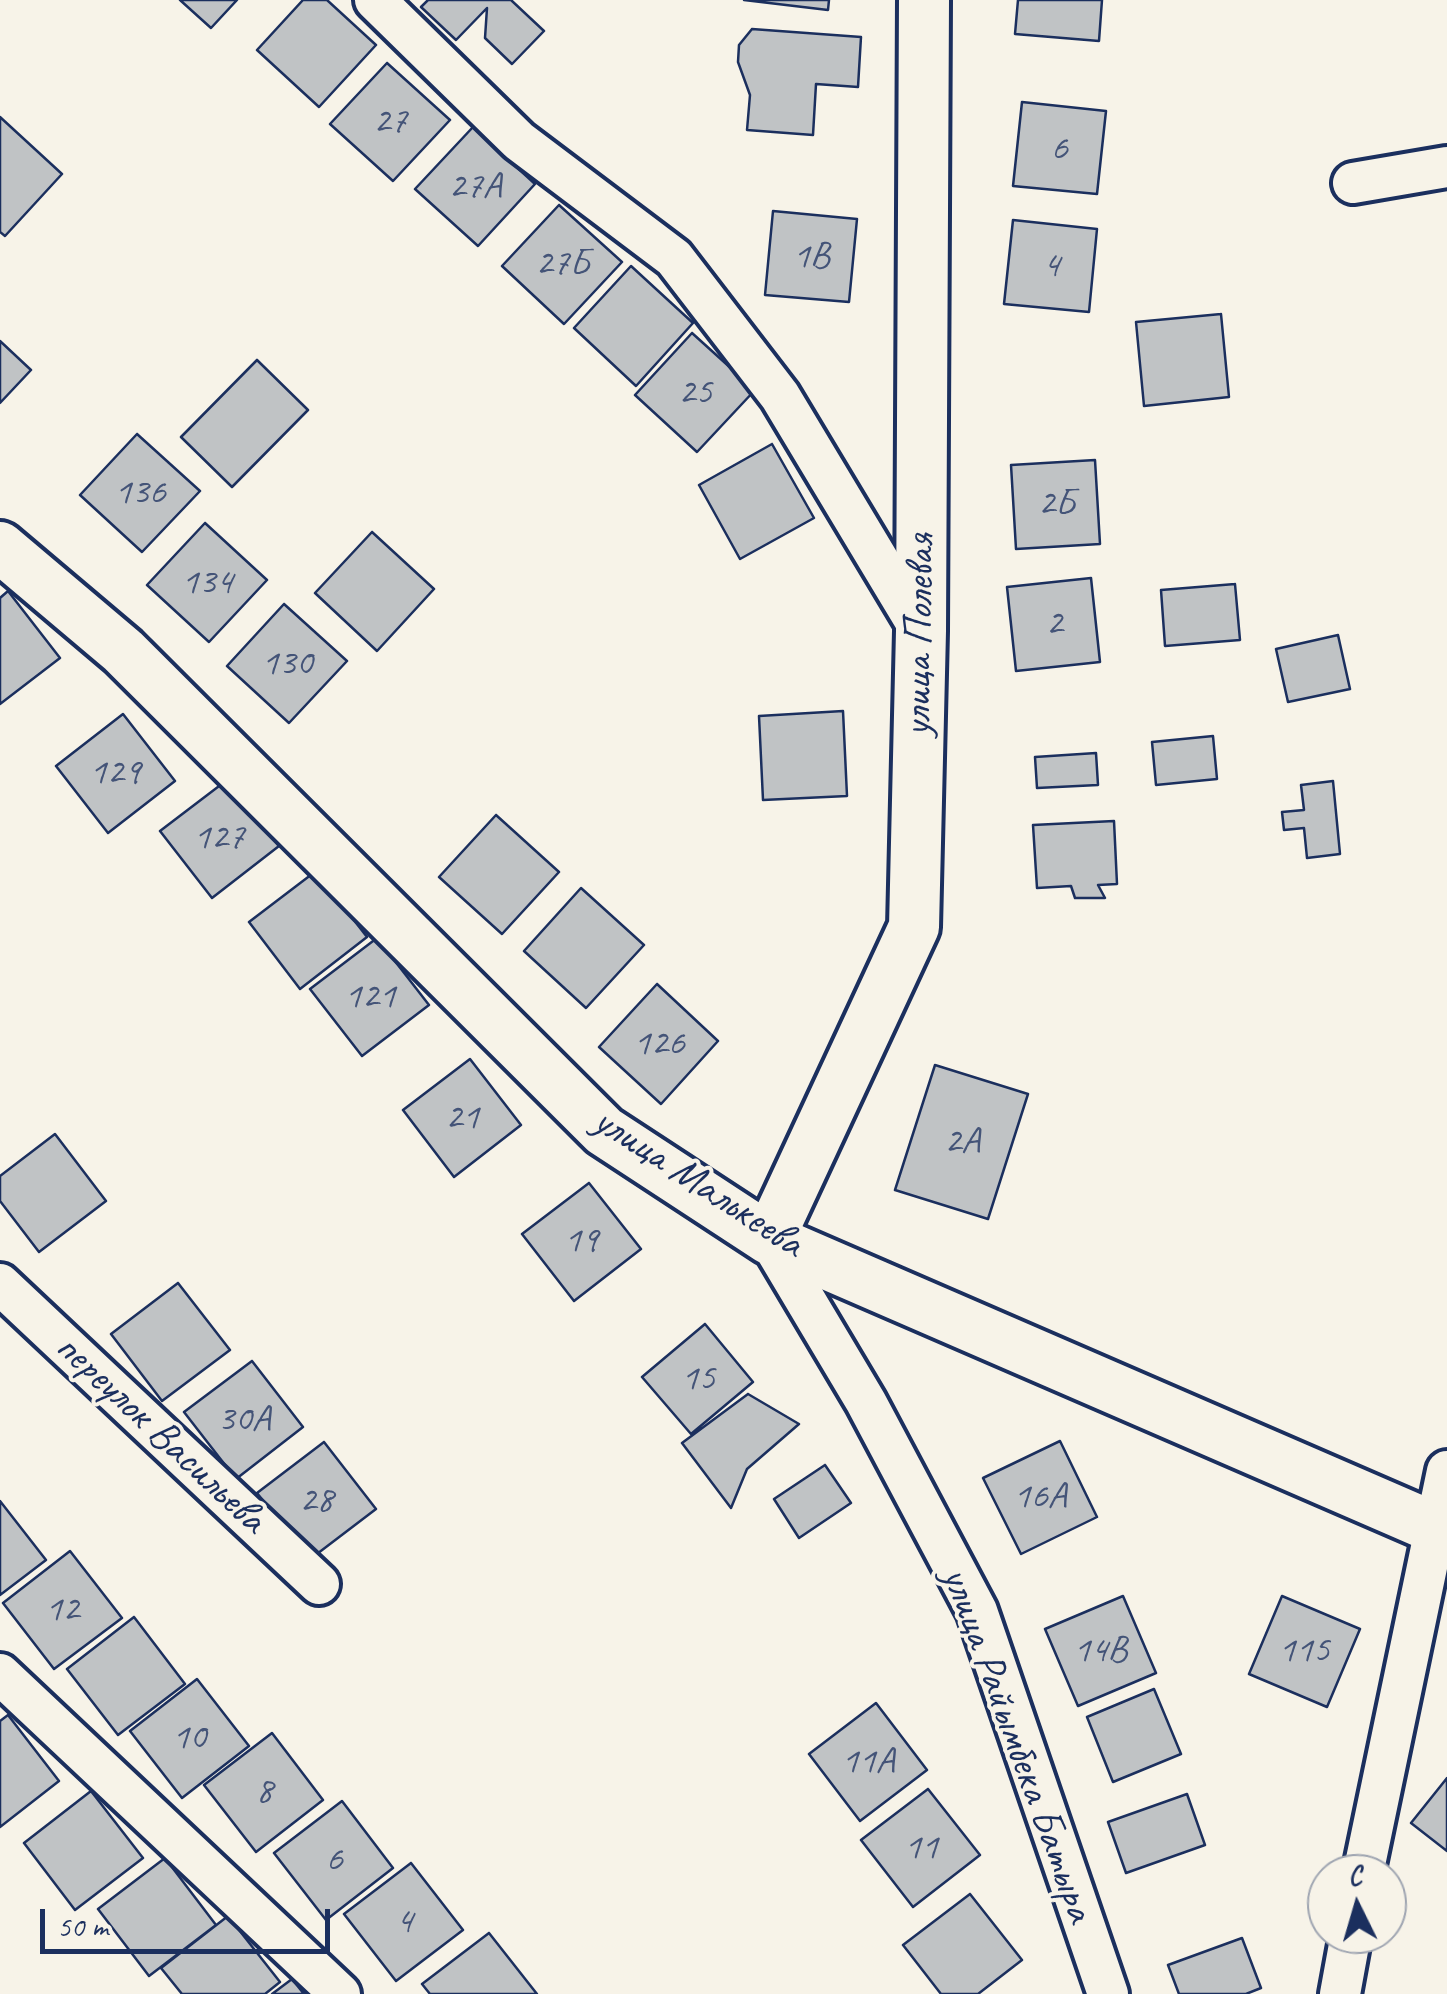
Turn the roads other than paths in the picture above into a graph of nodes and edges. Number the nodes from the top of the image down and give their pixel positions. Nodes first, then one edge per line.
1 (375, 0) edge
2 (924, 0) edge
3 (1447, 166) edge
4 (1353, 183) dead end
5 (0, 546) edge
6 (921, 630) junction
7 (769, 1238) junction
8 (0, 1284) edge
9 (1447, 1471) edge
10 (1442, 1531) edge
11 (319, 1584) dead end
12 (0, 1674) edge
13 (1368, 1854) edge
14 (1348, 1954) edge
15 (340, 1994) edge
16 (1108, 1994) edge
17 (1340, 1994) edge

1 - 6 street
2 - 6 street, улица Полевая
3 - 4 street
5 - 7 street, улица Малькеева
6 - 7 street, улица Полевая
7 - 10 street, улица Малькеева
7 - 16 street, улица Райымбека Батыра
8 - 11 street, переулок Васильева
9 - 10 street
10 - 13 street
12 - 15 street
14 - 17 street

